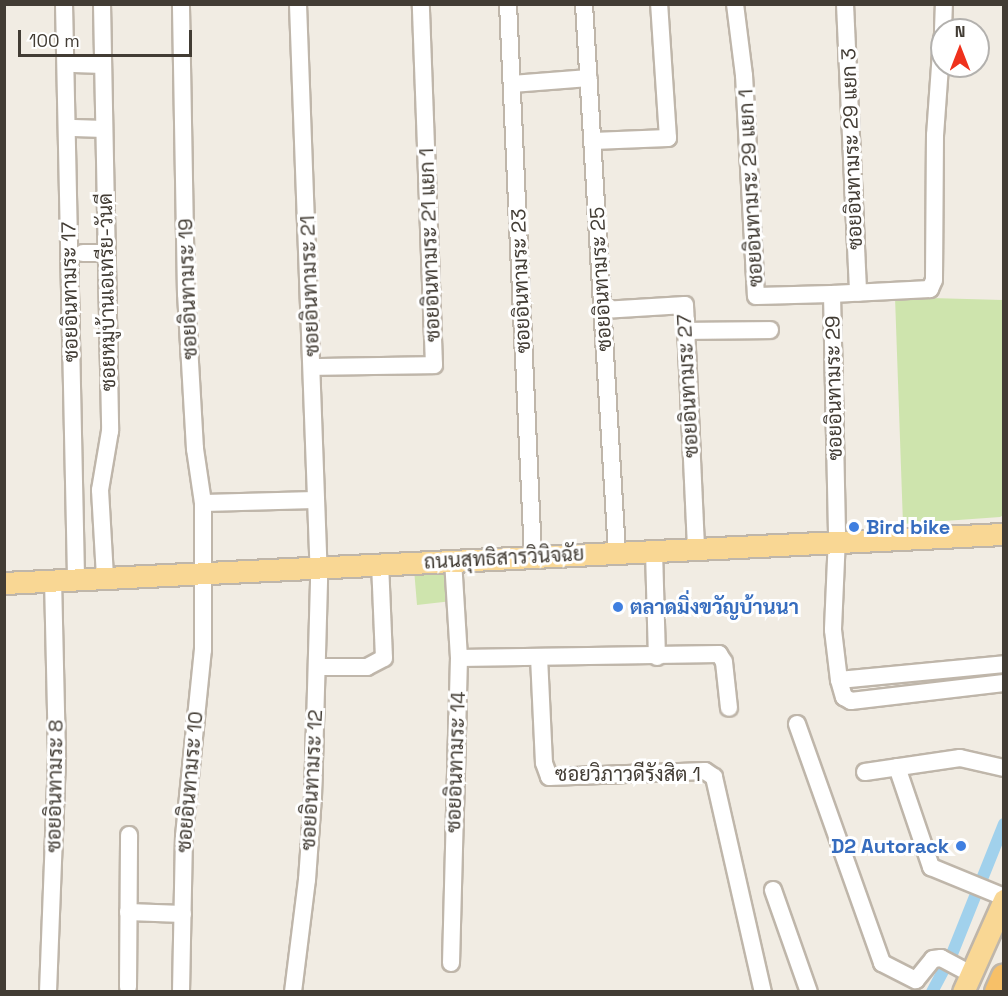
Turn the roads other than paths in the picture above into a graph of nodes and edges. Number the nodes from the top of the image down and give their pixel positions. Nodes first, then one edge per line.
1 (64, 4) edge
2 (102, 4) edge
3 (181, 4) edge
4 (298, 4) edge
5 (421, 4) edge
6 (508, 4) edge
7 (584, 4) edge
8 (659, 4) edge
9 (735, 4) edge
10 (845, 4) edge
11 (74, 64) dead end
12 (103, 65) junction
13 (589, 78) junction
14 (939, 78) edge
15 (512, 84) junction
16 (74, 128) dead end
17 (104, 129) junction
18 (593, 141) junction
19 (106, 253) junction
20 (83, 254) dead end
21 (858, 293) junction
22 (832, 294) junction
23 (603, 310) junction
24 (770, 330) dead end
25 (686, 331) junction
26 (313, 367) junction
27 (316, 500) junction
28 (203, 503) junction
29 (1004, 534) edge
30 (836, 543) junction
31 (696, 549) junction
32 (654, 551) junction
33 (616, 553) junction
34 (533, 557) junction
35 (453, 561) junction
36 (380, 564) junction
37 (317, 567) junction
38 (201, 573) junction
39 (105, 578) junction
40 (76, 579) junction
41 (53, 580) junction
42 (4, 583) edge
43 (539, 657) junction
44 (657, 657) junction
45 (459, 658) junction
46 (1004, 664) edge
47 (317, 667) junction
48 (839, 680) junction
49 (1004, 683) edge
50 (729, 708) dead end
51 (797, 724) dead end
52 (897, 767) junction
53 (1004, 768) edge
54 (865, 772) dead end
55 (129, 835) dead end
56 (773, 890) dead end
57 (991, 893) edge
58 (128, 912) junction
59 (183, 914) junction
60 (1004, 932) edge
61 (451, 963) dead end
62 (962, 976) edge
63 (1004, 976) edge
64 (128, 987) dead end
65 (1001, 990) edge
66 (48, 992) edge
67 (181, 992) edge
68 (292, 992) edge
69 (763, 992) edge
70 (809, 992) edge

1 - 40 street, ซอยอินทามระ 17
2 - 12 street, ซอยหมู่บ้านเอเทรีย-วันดี
3 - 28 street, ซอยอินทามระ 19
4 - 26 street, ซอยอินทามระ 21
5 - 26 street, ซอยอินทามระ 21 แยก 1
6 - 15 street, ซอยอินทามระ 23
7 - 13 street, ซอยอินทามระ 25
8 - 18 street
9 - 22 street, ซอยอินทามระ 29 แยก 1
10 - 21 street, ซอยอินทามระ 29 แยก 3
11 - 12 street
12 - 17 street, ซอยหมู่บ้านเอเทรีย-วันดี
13 - 15 street
13 - 18 street, ซอยอินทามระ 25
14 - 21 street, ซอยอินทามระ 29
15 - 34 street, ซอยอินทามระ 23
16 - 17 street
17 - 19 street, ซอยหมู่บ้านเอเทรีย-วันดี
18 - 23 street, ซอยอินทามระ 25
19 - 20 street
19 - 39 street, ซอยหมู่บ้านเอเทรีย-วันดี
21 - 22 street, ซอยอินทามระ 29
22 - 30 street, ซอยอินทามระ 29
23 - 25 street, ซอยอินทามระ 27
23 - 33 street, ซอยอินทามระ 25
24 - 25 street
25 - 31 street, ซอยอินทามระ 27
26 - 27 street, ซอยอินทามระ 21
27 - 28 street
27 - 37 street, ซอยอินทามระ 21
28 - 38 street, ซอยอินทามระ 19
29 - 30 main road, ถนนสุทธิสารวินิจฉัย
30 - 31 main road, ถนนสุทธิสารวินิจฉัย
30 - 48 street, ซอยอินทามระ 29
31 - 32 main road, ถนนสุทธิสารวินิจฉัย
32 - 33 main road, ถนนสุทธิสารวินิจฉัย
32 - 44 street
33 - 34 main road, ถนนสุทธิสารวินิจฉัย
34 - 35 main road, ถนนสุทธิสารวินิจฉัย
35 - 36 main road, ถนนสุทธิสารวินิจฉัย
35 - 45 street, ซอยอินทามระ 14
36 - 37 main road, ถนนสุทธิสารวินิจฉัย
36 - 47 street
37 - 38 main road, ถนนสุทธิสารวินิจฉัย
37 - 47 street, ซอยอินทามระ 12
38 - 39 main road, ถนนสุทธิสารวินิจฉัย
38 - 59 street, ซอยอินทามระ 10
39 - 40 main road, ถนนสุทธิสารวินิจฉัย
40 - 41 main road, ถนนสุทธิสารวินิจฉัย
41 - 42 main road, ถนนสุทธิสารวินิจฉัย
41 - 66 street, ซอยอินทามระ 8
43 - 44 street
43 - 45 street
43 - 69 street, ซอยวิภาวดีรังสิต 1
44 - 50 street
45 - 61 street, ซอยอินทามระ 14
46 - 48 street
47 - 68 street, ซอยอินทามระ 12
48 - 49 street
51 - 62 street
52 - 53 street
52 - 54 street
52 - 57 street
55 - 58 street
56 - 70 street
57 - 62 main road
58 - 59 street
58 - 64 street
59 - 67 street, ซอยอินทามระ 10
60 - 62 main road
63 - 65 highway

